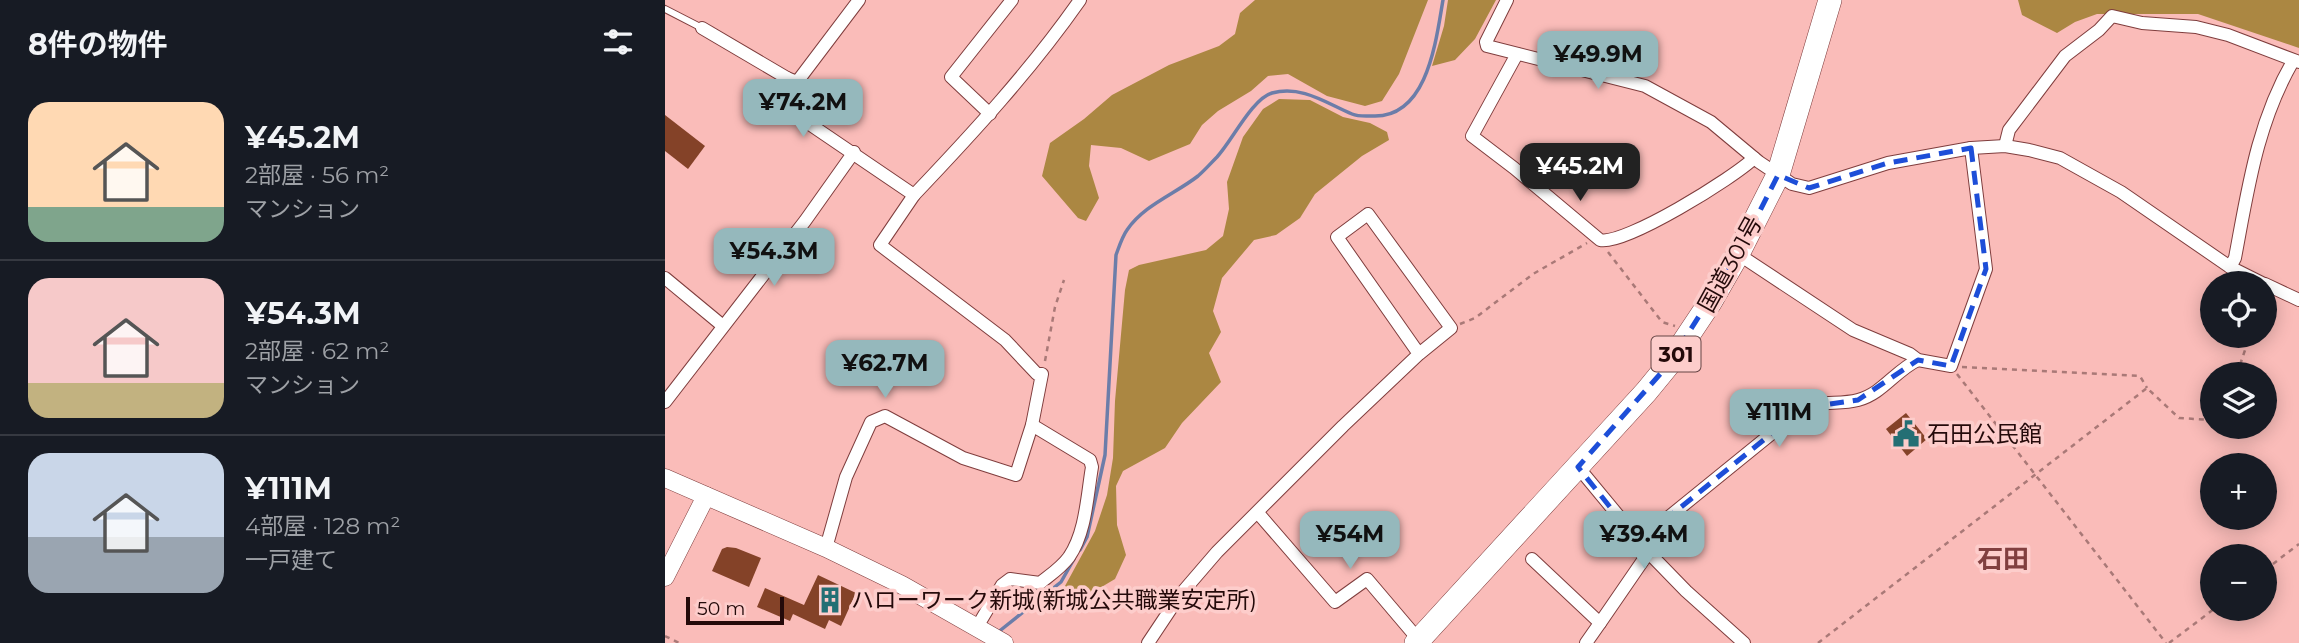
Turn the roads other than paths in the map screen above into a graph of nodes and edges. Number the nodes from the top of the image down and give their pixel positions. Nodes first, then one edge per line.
1 (859, 0) edge
2 (1011, 0) edge
3 (1080, 0) edge
4 (1507, 0) edge
5 (1830, 0) edge
6 (665, 9) edge
7 (702, 28) joint
8 (1517, 54) junction
9 (2296, 61) edge
10 (787, 78) junction
11 (990, 114) junction
12 (2005, 146) junction
13 (1971, 148) junction
14 (854, 152) junction
15 (1754, 158) junction
16 (1778, 175) junction
17 (915, 195) junction
18 (1738, 254) junction
19 (2229, 267) junction
20 (2237, 271) edge
21 (665, 278) edge
22 (2277, 290) edge
23 (2299, 300) edge
24 (723, 326) junction
25 (1419, 354) junction
26 (1918, 360) junction
27 (665, 402) edge
28 (1033, 425) junction
29 (1577, 467) junction
30 (665, 478) edge
31 (706, 496) junction
32 (1258, 513) junction
33 (1638, 542) junction
34 (826, 548) junction
35 (1650, 554) junction
36 (1532, 559) dead end
37 (665, 576) edge
38 (1600, 623) junction
39 (991, 636) edge
40 (1421, 641) edge
41 (1148, 643) edge
42 (1586, 643) edge
43 (1744, 643) edge

1 - 10 street
2 - 11 street
3 - 11 street
4 - 8 street
5 - 16 highway, 国道301号 / 301
6 - 7 lane
7 - 10 street
8 - 15 street
8 - 15 street
9 - 12 street
9 - 19 street
10 - 14 street
11 - 17 street
12 - 13 street
12 - 19 street
13 - 16 street
13 - 26 street
14 - 17 street
14 - 24 street
15 - 16 street
16 - 18 highway, 国道301号 / 301
17 - 28 street
18 - 26 street
18 - 29 highway, 国道301号 / 301
19 - 20 street
21 - 24 street
22 - 23 street
24 - 27 street
25 - 25 street
25 - 32 street
26 - 33 street
28 - 34 street
28 - 39 street
29 - 33 street
29 - 40 highway, 国道301号 / 301
30 - 31 street
31 - 34 street
31 - 37 street
32 - 40 street
32 - 41 street
33 - 35 street
34 - 39 street
35 - 38 street
35 - 43 street
36 - 38 street
38 - 42 street

